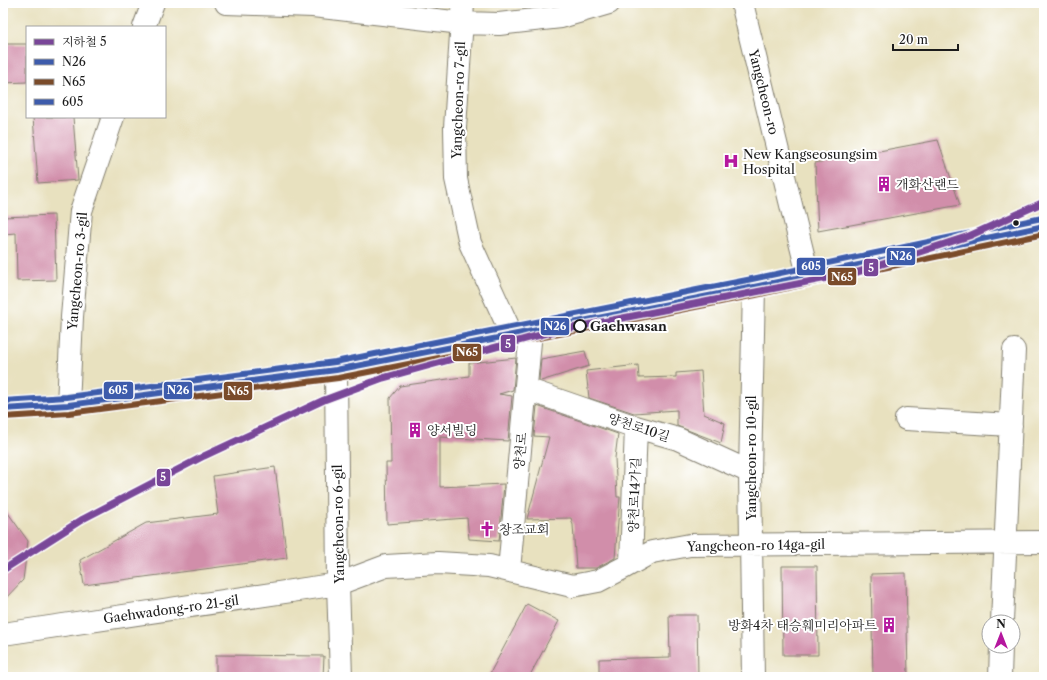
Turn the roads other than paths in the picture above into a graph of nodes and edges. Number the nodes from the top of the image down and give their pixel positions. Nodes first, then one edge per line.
1 (152, 3) edge
2 (226, 3) edge
3 (609, 3) edge
4 (742, 3) edge
5 (462, 13) edge
6 (144, 26) edge
7 (113, 118) edge
8 (1044, 226) edge
9 (808, 275) junction
10 (754, 286) junction
11 (522, 333) junction
12 (1014, 350) dead end
13 (336, 370) junction
14 (526, 389) junction
15 (68, 406) junction
16 (3, 409) edge
17 (906, 419) dead end
18 (1011, 425) junction
19 (636, 427) junction
20 (750, 472) junction
21 (1006, 542) junction
22 (1044, 542) edge
23 (752, 544) junction
24 (631, 564) junction
25 (509, 570) junction
26 (338, 584) junction
27 (1002, 614) edge
28 (3, 634) edge
29 (1001, 654) edge
30 (341, 677) edge
31 (753, 677) edge
32 (1000, 677) edge

1 - 6 street
2 - 5 street, Yangcheon-ro 7-gil
3 - 5 street
4 - 9 street, Yangcheon-ro
5 - 11 street, Yangcheon-ro 7-gil
7 - 15 street, Yangcheon-ro 3-gil
8 - 9 street
9 - 10 street
10 - 11 street
10 - 20 street, Yangcheon-ro 10-gil
11 - 13 street
11 - 14 street, 양천로
12 - 18 street
13 - 15 street
13 - 26 street, Yangcheon-ro 6-gil
14 - 19 street, 양천로10길
14 - 25 street, 양천로
15 - 16 street
17 - 18 street
18 - 21 street
19 - 20 street, 양천로10길
19 - 24 street, 양천로14가길
20 - 23 street, Yangcheon-ro 10-gil
21 - 22 street, Yangcheon-ro 14ga-gil
21 - 23 street, Yangcheon-ro 14ga-gil
21 - 27 street
23 - 24 street, Yangcheon-ro 14ga-gil
23 - 31 street, Yangcheon-ro 10-gil
24 - 25 street, Yangcheon-ro 14ga-gil
25 - 26 street, Yangcheon-ro 14ga-gil
26 - 28 street, Gaehwadong-ro 21-gil
26 - 30 street, Yangcheon-ro 6-gil
29 - 32 street

